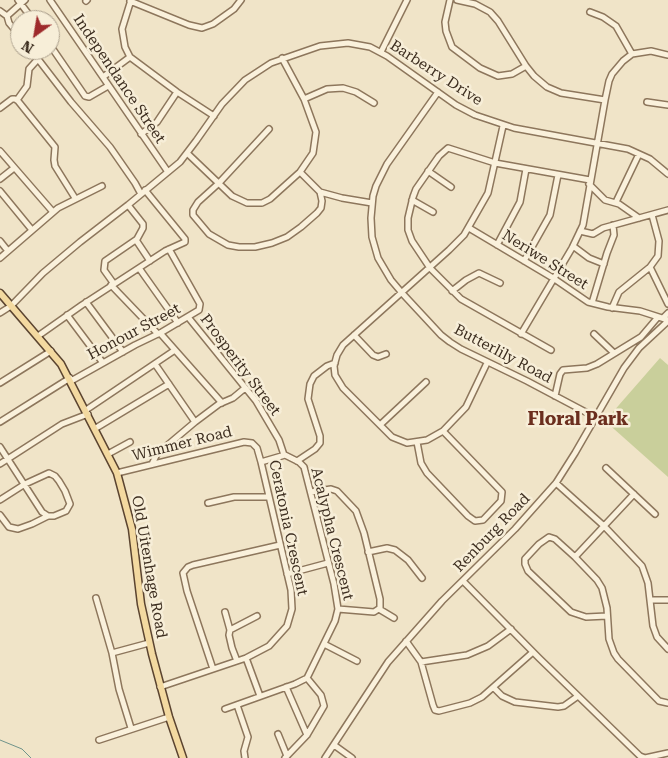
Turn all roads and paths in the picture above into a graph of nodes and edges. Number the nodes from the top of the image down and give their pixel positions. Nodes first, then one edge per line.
1 (50, 0) edge
2 (130, 0) edge
3 (241, 0) edge
4 (407, 0) edge
5 (450, 0) edge
6 (457, 0) edge
7 (22, 1) edge
8 (0, 11) edge
9 (590, 12) dead end
10 (7, 16) junction
11 (10, 23) edge
12 (381, 52) junction
13 (632, 54) junction
14 (668, 55) edge
15 (130, 57) junction
16 (282, 58) junction
17 (37, 60) edge
18 (39, 60) edge
19 (60, 60) edge
20 (526, 66) junction
21 (103, 77) junction
22 (108, 86) junction
23 (177, 92) junction
24 (438, 92) junction
25 (304, 99) junction
26 (17, 100) junction
27 (605, 100) junction
28 (647, 102) dead end
29 (374, 103) dead end
30 (668, 105) edge
31 (0, 107) edge
32 (214, 116) junction
33 (503, 126) junction
34 (270, 129) dead end
35 (141, 134) junction
36 (597, 143) junction
37 (0, 151) edge
38 (187, 153) junction
39 (639, 154) junction
40 (495, 163) junction
41 (14, 168) junction
42 (526, 169) junction
43 (428, 171) junction
44 (168, 172) junction
45 (300, 172) junction
46 (668, 174) edge
47 (558, 175) junction
48 (0, 179) edge
49 (590, 182) junction
50 (219, 183) junction
51 (102, 186) dead end
52 (451, 187) dead end
53 (0, 191) edge
54 (143, 192) junction
55 (320, 192) junction
56 (75, 198) junction
57 (412, 200) junction
58 (616, 202) junction
59 (372, 203) junction
60 (128, 205) junction
61 (668, 210) edge
62 (53, 212) junction
63 (433, 212) dead end
64 (652, 215) junction
65 (639, 218) junction
66 (613, 225) junction
67 (469, 228) junction
68 (32, 230) junction
69 (580, 231) junction
70 (136, 240) junction
71 (0, 241) edge
72 (497, 245) junction
73 (573, 246) junction
74 (169, 249) junction
75 (8, 251) junction
76 (0, 258) edge
77 (150, 261) junction
78 (524, 261) junction
79 (604, 264) junction
80 (650, 267) junction
81 (139, 268) junction
82 (430, 268) junction
83 (553, 278) junction
84 (500, 283) dead end
85 (113, 285) junction
86 (452, 291) junction
87 (0, 293) edge
88 (402, 293) junction
89 (86, 302) junction
90 (592, 303) junction
91 (668, 304) edge
92 (11, 306) junction
93 (612, 308) junction
94 (0, 313) edge
95 (668, 313) edge
96 (67, 315) junction
97 (188, 317) junction
98 (664, 319) edge
99 (178, 323) junction
100 (159, 334) junction
101 (521, 334) junction
102 (594, 334) dead end
103 (354, 335) junction
104 (38, 336) junction
105 (175, 350) junction
106 (552, 350) dead end
107 (51, 351) junction
108 (122, 352) junction
109 (614, 353) junction
110 (386, 354) dead end
111 (487, 362) junction
112 (103, 363) junction
113 (335, 363) junction
114 (155, 364) junction
115 (71, 379) junction
116 (426, 382) dead end
117 (0, 383) edge
118 (169, 384) junction
119 (245, 388) junction
120 (555, 396) junction
121 (222, 403) junction
122 (87, 412) junction
123 (595, 417) junction
124 (0, 422) edge
125 (195, 422) junction
126 (380, 425) junction
127 (96, 428) junction
128 (443, 431) junction
129 (130, 442) dead end
130 (417, 442) junction
131 (252, 443) joint
132 (0, 447) edge
133 (108, 454) junction
134 (284, 455) junction
135 (8, 459) junction
136 (297, 461) junction
137 (261, 462) junction
138 (0, 464) edge
139 (152, 464) junction
140 (606, 468) dead end
141 (117, 473) junction
142 (556, 483) junction
143 (25, 484) junction
144 (312, 492) junction
145 (634, 494) junction
146 (269, 496) junction
147 (0, 500) edge
148 (208, 503) dead end
149 (655, 514) dead end
150 (0, 515) edge
151 (48, 516) junction
152 (604, 526) junction
153 (280, 545) junction
154 (368, 552) junction
155 (575, 557) junction
156 (328, 563) junction
157 (287, 574) junction
158 (422, 578) dead end
159 (463, 580) junction
160 (96, 598) dead end
161 (650, 600) junction
162 (668, 600) edge
163 (338, 609) junction
164 (379, 609) junction
165 (225, 612) dead end
166 (257, 616) dead end
167 (607, 616) junction
168 (394, 618) dead end
169 (511, 629) junction
170 (230, 630) junction
171 (406, 641) junction
172 (149, 643) junction
173 (324, 644) junction
174 (668, 648) edge
175 (533, 652) junction
176 (112, 653) junction
177 (246, 658) junction
178 (238, 661) junction
179 (357, 661) dead end
180 (421, 662) junction
181 (213, 669) junction
182 (307, 678) junction
183 (160, 687) junction
184 (286, 687) junction
185 (494, 688) junction
186 (260, 696) junction
187 (578, 696) junction
188 (668, 703) edge
189 (237, 705) junction
190 (225, 709) dead end
191 (169, 717) junction
192 (131, 728) junction
193 (278, 734) dead end
194 (307, 735) junction
195 (99, 740) dead end
196 (334, 745) junction
197 (668, 753) edge
198 (286, 757) edge
199 (183, 758) edge
200 (245, 758) edge
201 (325, 758) edge
202 (352, 758) edge

1 - 21 street, Independance Street
2 - 3 street
2 - 15 street
4 - 12 street
5 - 20 street
6 - 20 street
7 - 10 street
8 - 10 street
9 - 13 street
10 - 11 street
12 - 16 street, Barberry Drive
12 - 24 street, Barberry Drive
13 - 14 street
13 - 27 street
15 - 21 street
15 - 23 street
16 - 25 street
16 - 32 street, Barberry Drive
17 - 26 street
18 - 54 street
19 - 22 street
20 - 27 street
21 - 22 street, Independance Street
22 - 35 street, Independance Street
23 - 32 street
23 - 35 street
24 - 33 street, Barberry Drive
24 - 59 street, Butterlily Road
25 - 29 street
25 - 45 street
26 - 31 street
26 - 56 street
27 - 36 street
28 - 30 street
32 - 38 street, Barberry Drive
33 - 36 street, Barberry Drive
33 - 40 street
34 - 50 street
35 - 44 street, Independance Street
36 - 39 street, Barberry Drive
36 - 49 street
37 - 41 street
38 - 44 street, Barberry Drive
38 - 50 street
39 - 46 street, Barberry Drive
39 - 58 street
40 - 42 street
40 - 43 street
40 - 67 street
41 - 48 street
41 - 62 street
42 - 47 street
42 - 72 street
43 - 52 street
43 - 57 street
44 - 54 street, Barberry Drive
45 - 50 street
45 - 55 street
47 - 49 street
47 - 78 street
49 - 58 street
49 - 69 street
50 - 55 street
51 - 56 street
53 - 68 street
54 - 60 street, Barberry Drive
54 - 74 street
55 - 59 street
56 - 62 street
57 - 63 street
57 - 82 street
58 - 65 street
59 - 88 street, Butterlily Road
60 - 70 street
60 - 92 street, Barberry Drive
61 - 64 street
62 - 68 street
64 - 65 street
64 - 80 street
65 - 66 street
66 - 69 street
66 - 79 street
67 - 72 street, Neriwe Street
67 - 82 street
68 - 75 street
69 - 73 street
70 - 77 street
70 - 85 street
71 - 75 street
72 - 78 street, Neriwe Street
73 - 79 street
73 - 83 street
74 - 77 street
74 - 97 street, Honour Street
75 - 76 street
77 - 81 street
78 - 83 street, Neriwe Street
79 - 90 street
80 - 91 street
80 - 93 street
81 - 85 street
81 - 99 street
82 - 86 street
82 - 88 street
83 - 90 street, Neriwe Street
83 - 101 street
84 - 86 street
85 - 89 street
85 - 100 street
86 - 101 street
87 - 92 main road, Old Uitenhage Road
88 - 103 street
88 - 111 street, Butterlily Road
89 - 96 street
89 - 108 street
90 - 93 street, Neriwe Street
92 - 94 street, Barberry Drive
92 - 104 main road, Old Uitenhage Road
93 - 98 street, Neriwe Street
95 - 98 street
96 - 104 street
96 - 112 street
97 - 99 street, Honour Street
97 - 119 street, Prosperity Street
98 - 109 street
98 - 123 street, Renburg Road
99 - 100 street, Honour Street
100 - 105 street
100 - 108 street, Honour Street
101 - 106 street
102 - 109 street
103 - 110 street
103 - 113 street
104 - 107 main road, Old Uitenhage Road
105 - 114 street
105 - 121 street
107 - 115 main road, Old Uitenhage Road
107 - 117 street
108 - 112 street, Honour Street
109 - 120 street
111 - 120 street, Butterlily Road
111 - 128 street
112 - 115 street, Honour Street
113 - 126 street
113 - 136 street
114 - 118 street
114 - 122 street
115 - 122 main road, Old Uitenhage Road
115 - 124 street, Honour Street
116 - 126 street
118 - 125 street
118 - 127 street
119 - 121 street
119 - 134 street, Prosperity Street
120 - 123 street, Butterlily Road
121 - 125 street
122 - 127 main road, Old Uitenhage Road
122 - 135 street
123 - 142 street, Renburg Road
125 - 139 street
126 - 130 street
127 - 133 main road, Old Uitenhage Road
128 - 130 street
128 - 130 street
129 - 133 street
131 - 137 street, Ceratonia Crescent
131 - 139 street, Wimmer Road
132 - 135 street
133 - 141 main road, Old Uitenhage Road
134 - 136 street, Acalypha Crescent
134 - 137 street
135 - 138 street
135 - 143 street
136 - 144 street, Acalypha Crescent
137 - 146 street, Ceratonia Crescent
139 - 141 street, Wimmer Road
140 - 145 street
141 - 172 main road, Old Uitenhage Road
142 - 152 street
142 - 159 street, Renburg Road
143 - 147 street
143 - 151 street
143 - 151 street
144 - 154 street
144 - 156 street, Acalypha Crescent
145 - 149 street
145 - 152 street
146 - 148 street
146 - 153 street, Ceratonia Crescent
150 - 151 street
152 - 155 street
152 - 161 street
153 - 157 street, Ceratonia Crescent
153 - 181 street
154 - 158 street
154 - 164 street
155 - 167 street
155 - 167 street
156 - 157 street
156 - 163 street, Acalypha Crescent
157 - 177 street, Ceratonia Crescent
159 - 169 street
159 - 171 street, Renburg Road
160 - 176 street
161 - 162 street
161 - 174 street
163 - 164 street
163 - 173 street, Acalypha Crescent
164 - 168 street
165 - 170 street
166 - 170 street
167 - 188 street
169 - 175 street
169 - 180 street
170 - 178 street
171 - 180 street
171 - 196 street, Renburg Road
172 - 176 street
172 - 183 main road, Old Uitenhage Road
173 - 179 street
173 - 182 street, Acalypha Crescent
175 - 185 street
175 - 187 street
176 - 192 street
177 - 178 street, Ceratonia Crescent
177 - 186 street
178 - 181 street, Ceratonia Crescent
180 - 185 street
181 - 183 street, Ceratonia Crescent
182 - 184 street
182 - 194 street
183 - 191 main road, Old Uitenhage Road
184 - 186 street
184 - 194 street
185 - 187 street
186 - 189 street
187 - 197 street
189 - 190 street
189 - 200 street
191 - 192 street
191 - 199 main road, Old Uitenhage Road
192 - 195 street
193 - 198 street
194 - 198 street
196 - 201 street, Renburg Road
196 - 202 street

